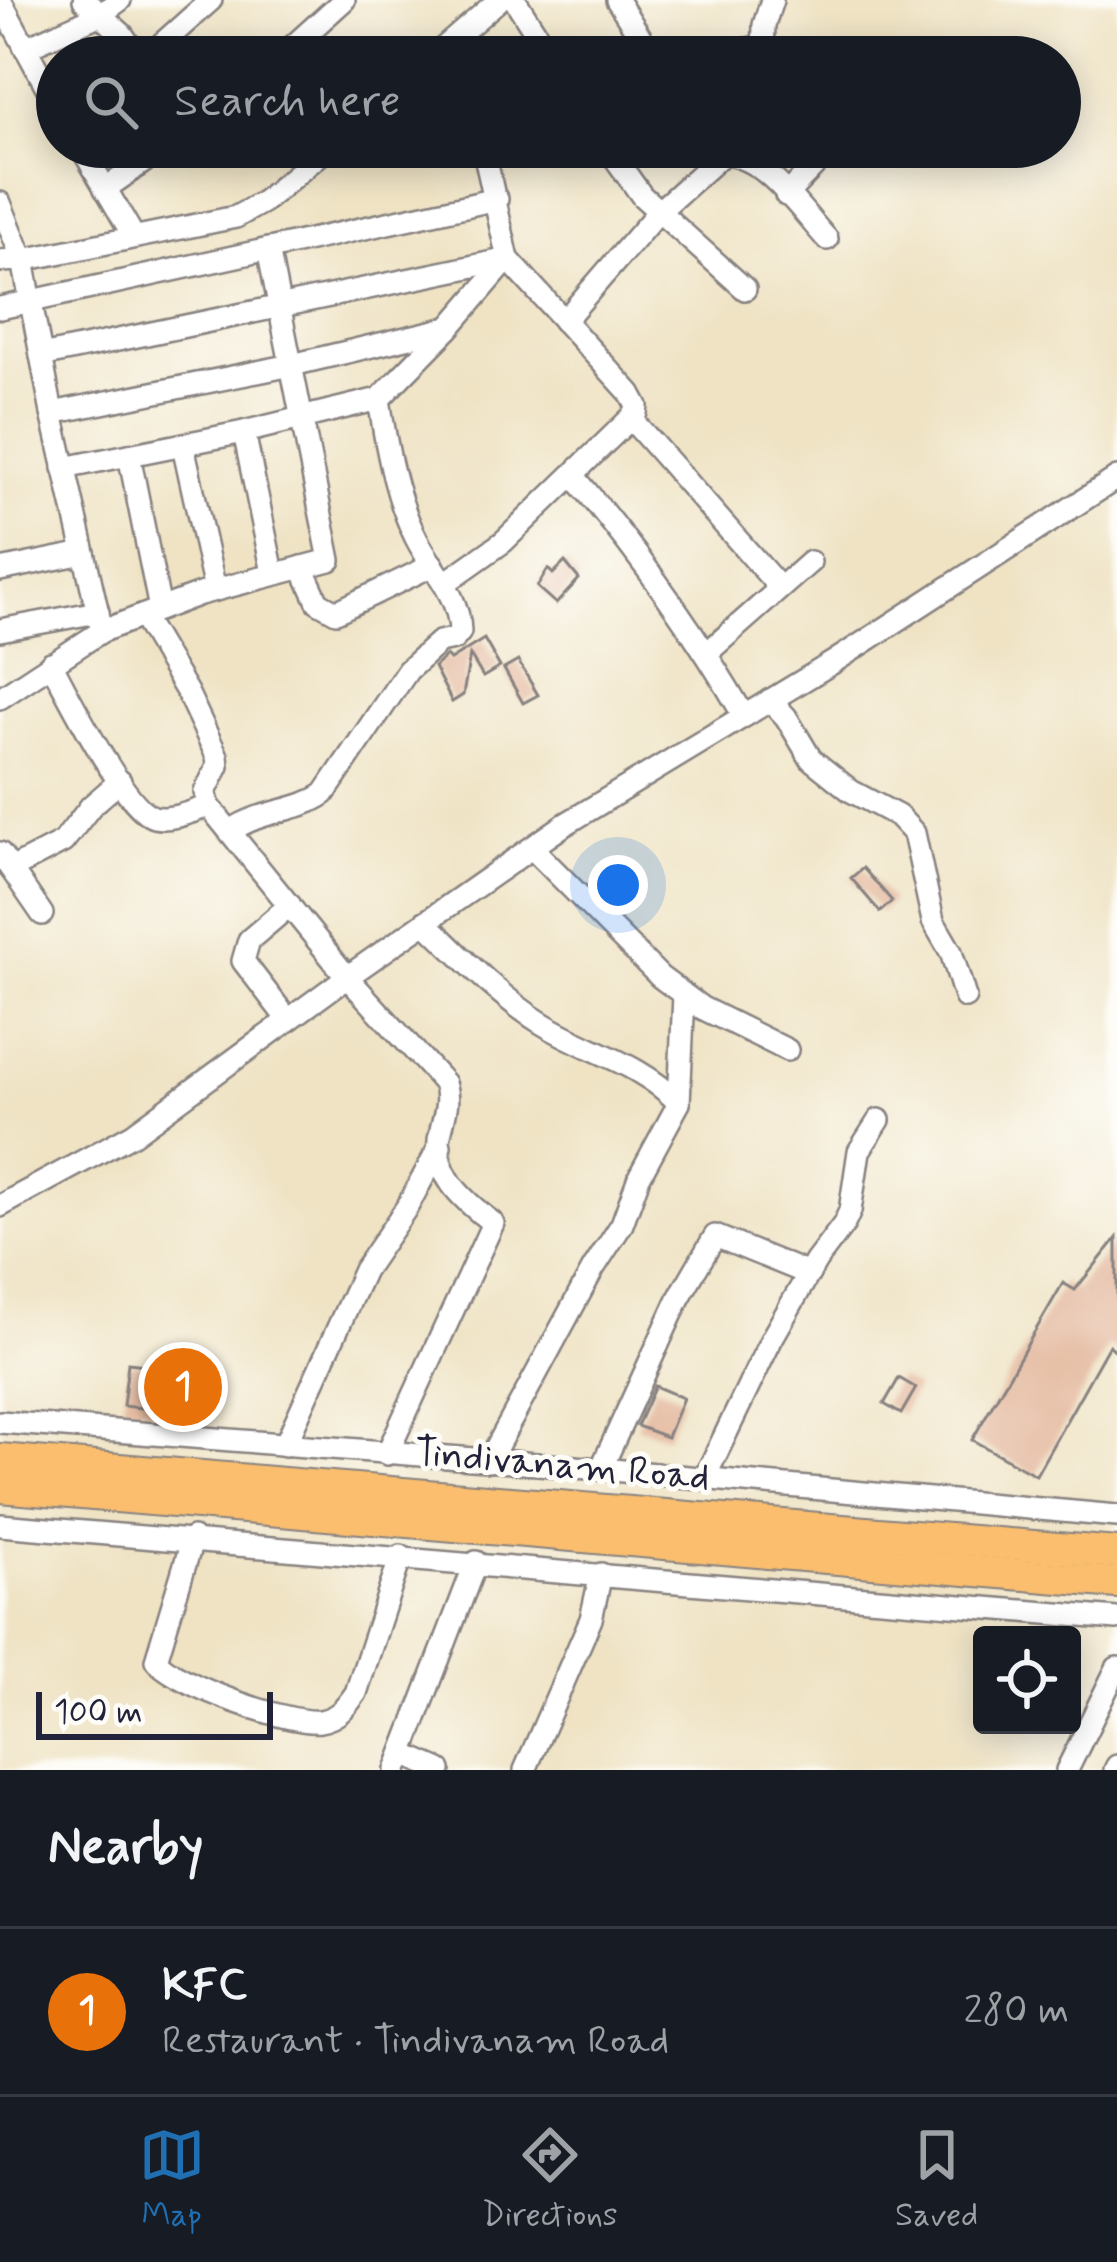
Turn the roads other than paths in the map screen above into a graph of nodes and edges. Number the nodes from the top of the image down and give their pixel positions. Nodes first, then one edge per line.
1 (0, 0) edge
2 (120, 0) edge
3 (212, 0) edge
4 (344, 0) edge
5 (499, 0) edge
6 (515, 0) edge
7 (645, 0) edge
8 (772, 0) edge
9 (619, 3) edge
10 (92, 7) edge
11 (45, 36) edge
12 (122, 36) edge
13 (168, 36) edge
14 (304, 36) edge
15 (461, 36) edge
16 (537, 36) edge
17 (640, 36) edge
18 (766, 36) edge
19 (36, 41) edge
20 (25, 48) junction
21 (36, 68) edge
22 (93, 168) edge
23 (135, 168) edge
24 (303, 168) edge
25 (489, 168) edge
26 (621, 168) edge
27 (694, 168) edge
28 (768, 168) edge
29 (812, 168) edge
30 (105, 189) junction
31 (786, 195) junction
32 (497, 199) junction
33 (0, 203) edge
34 (658, 212) junction
35 (134, 237) junction
36 (827, 239) dead end
37 (268, 249) junction
38 (508, 259) junction
39 (11, 260) edge
40 (745, 289) dead end
41 (30, 301) junction
42 (0, 308) edge
43 (278, 308) junction
44 (564, 321) junction
45 (448, 328) junction
46 (40, 356) junction
47 (292, 365) junction
48 (379, 399) junction
49 (52, 413) junction
50 (300, 417) junction
51 (632, 420) junction
52 (244, 432) junction
53 (183, 445) junction
54 (129, 455) junction
55 (64, 468) junction
56 (573, 475) junction
57 (1117, 478) edge
58 (84, 553) junction
59 (809, 562) dead end
60 (302, 566) junction
61 (0, 570) edge
62 (273, 573) junction
63 (440, 574) junction
64 (780, 588) junction
65 (215, 590) junction
66 (151, 613) junction
67 (100, 621) junction
68 (0, 630) edge
69 (707, 653) junction
70 (51, 663) junction
71 (0, 698) edge
72 (770, 700) junction
73 (744, 716) junction
74 (119, 781) junction
75 (209, 806) junction
76 (231, 831) junction
77 (532, 848) junction
78 (5, 861) edge
79 (290, 905) junction
80 (42, 914) dead end
81 (425, 922) junction
82 (347, 977) junction
83 (684, 995) junction
84 (965, 998) dead end
85 (288, 1020) junction
86 (787, 1050) dead end
87 (679, 1103) junction
88 (879, 1120) dead end
89 (440, 1146) junction
90 (0, 1205) edge
91 (808, 1274) junction
92 (0, 1422) edge
93 (285, 1444) junction
94 (387, 1454) junction
95 (0, 1459) edge
96 (489, 1461) junction
97 (601, 1469) junction
98 (704, 1479) junction
99 (0, 1487) edge
100 (1117, 1516) edge
101 (0, 1525) edge
102 (193, 1538) junction
103 (1117, 1553) edge
104 (401, 1556) junction
105 (476, 1562) junction
106 (601, 1574) junction
107 (1117, 1583) edge
108 (1117, 1619) edge
109 (1117, 1668) edge
110 (400, 1762) edge
111 (440, 1770) edge
112 (525, 1770) edge
113 (1066, 1770) edge

1 - 20 street
2 - 10 street
3 - 13 street
4 - 14 street
5 - 15 street
6 - 16 street
7 - 9 street
8 - 18 street
9 - 17 street
10 - 11 street
10 - 12 street
19 - 20 street
20 - 21 street
22 - 30 street
23 - 30 street
24 - 35 street
25 - 32 street
26 - 34 street
27 - 34 street
28 - 31 street
29 - 31 street
30 - 35 street
31 - 36 street
32 - 37 street
32 - 38 street
33 - 39 street
34 - 40 street
34 - 44 street
35 - 39 street
37 - 41 street
37 - 43 street
38 - 43 street
38 - 44 street
38 - 45 street
39 - 41 street
41 - 42 street
41 - 46 street
43 - 46 street
43 - 47 street
44 - 51 street
45 - 47 street
45 - 48 street
46 - 49 street
47 - 49 street
47 - 50 street
48 - 50 street
48 - 63 street
49 - 55 street
50 - 52 street
50 - 60 street
51 - 56 street
51 - 64 street
52 - 53 street
52 - 62 street
53 - 54 street
53 - 65 street
54 - 55 street
54 - 66 street
55 - 58 street
56 - 63 street
56 - 69 street
57 - 72 street
58 - 61 street
58 - 67 street
59 - 64 street
60 - 62 street
60 - 63 street
62 - 65 street
63 - 76 street
64 - 69 street
65 - 66 street
66 - 67 street
66 - 75 street
67 - 68 street
67 - 70 street
69 - 73 street
70 - 71 street
70 - 74 street
72 - 73 street
72 - 84 street
73 - 77 street
74 - 75 street
74 - 78 street
75 - 76 street
76 - 79 street
77 - 81 street
77 - 83 street
78 - 80 street
79 - 82 street
79 - 85 street
81 - 82 street
81 - 87 street
82 - 85 street
82 - 89 street
83 - 86 street
83 - 87 street
85 - 90 street
87 - 96 street
88 - 91 street
89 - 93 street
89 - 94 street
91 - 97 street
91 - 98 street
92 - 93 street
93 - 94 street
94 - 96 street
95 - 103 highway, Tindivanam Road
96 - 97 street
97 - 98 street
98 - 100 street
99 - 107 highway
101 - 102 street
102 - 104 street
102 - 104 street
104 - 105 street
105 - 106 street
105 - 110 street
106 - 108 street
106 - 112 street
109 - 113 street
110 - 111 street

